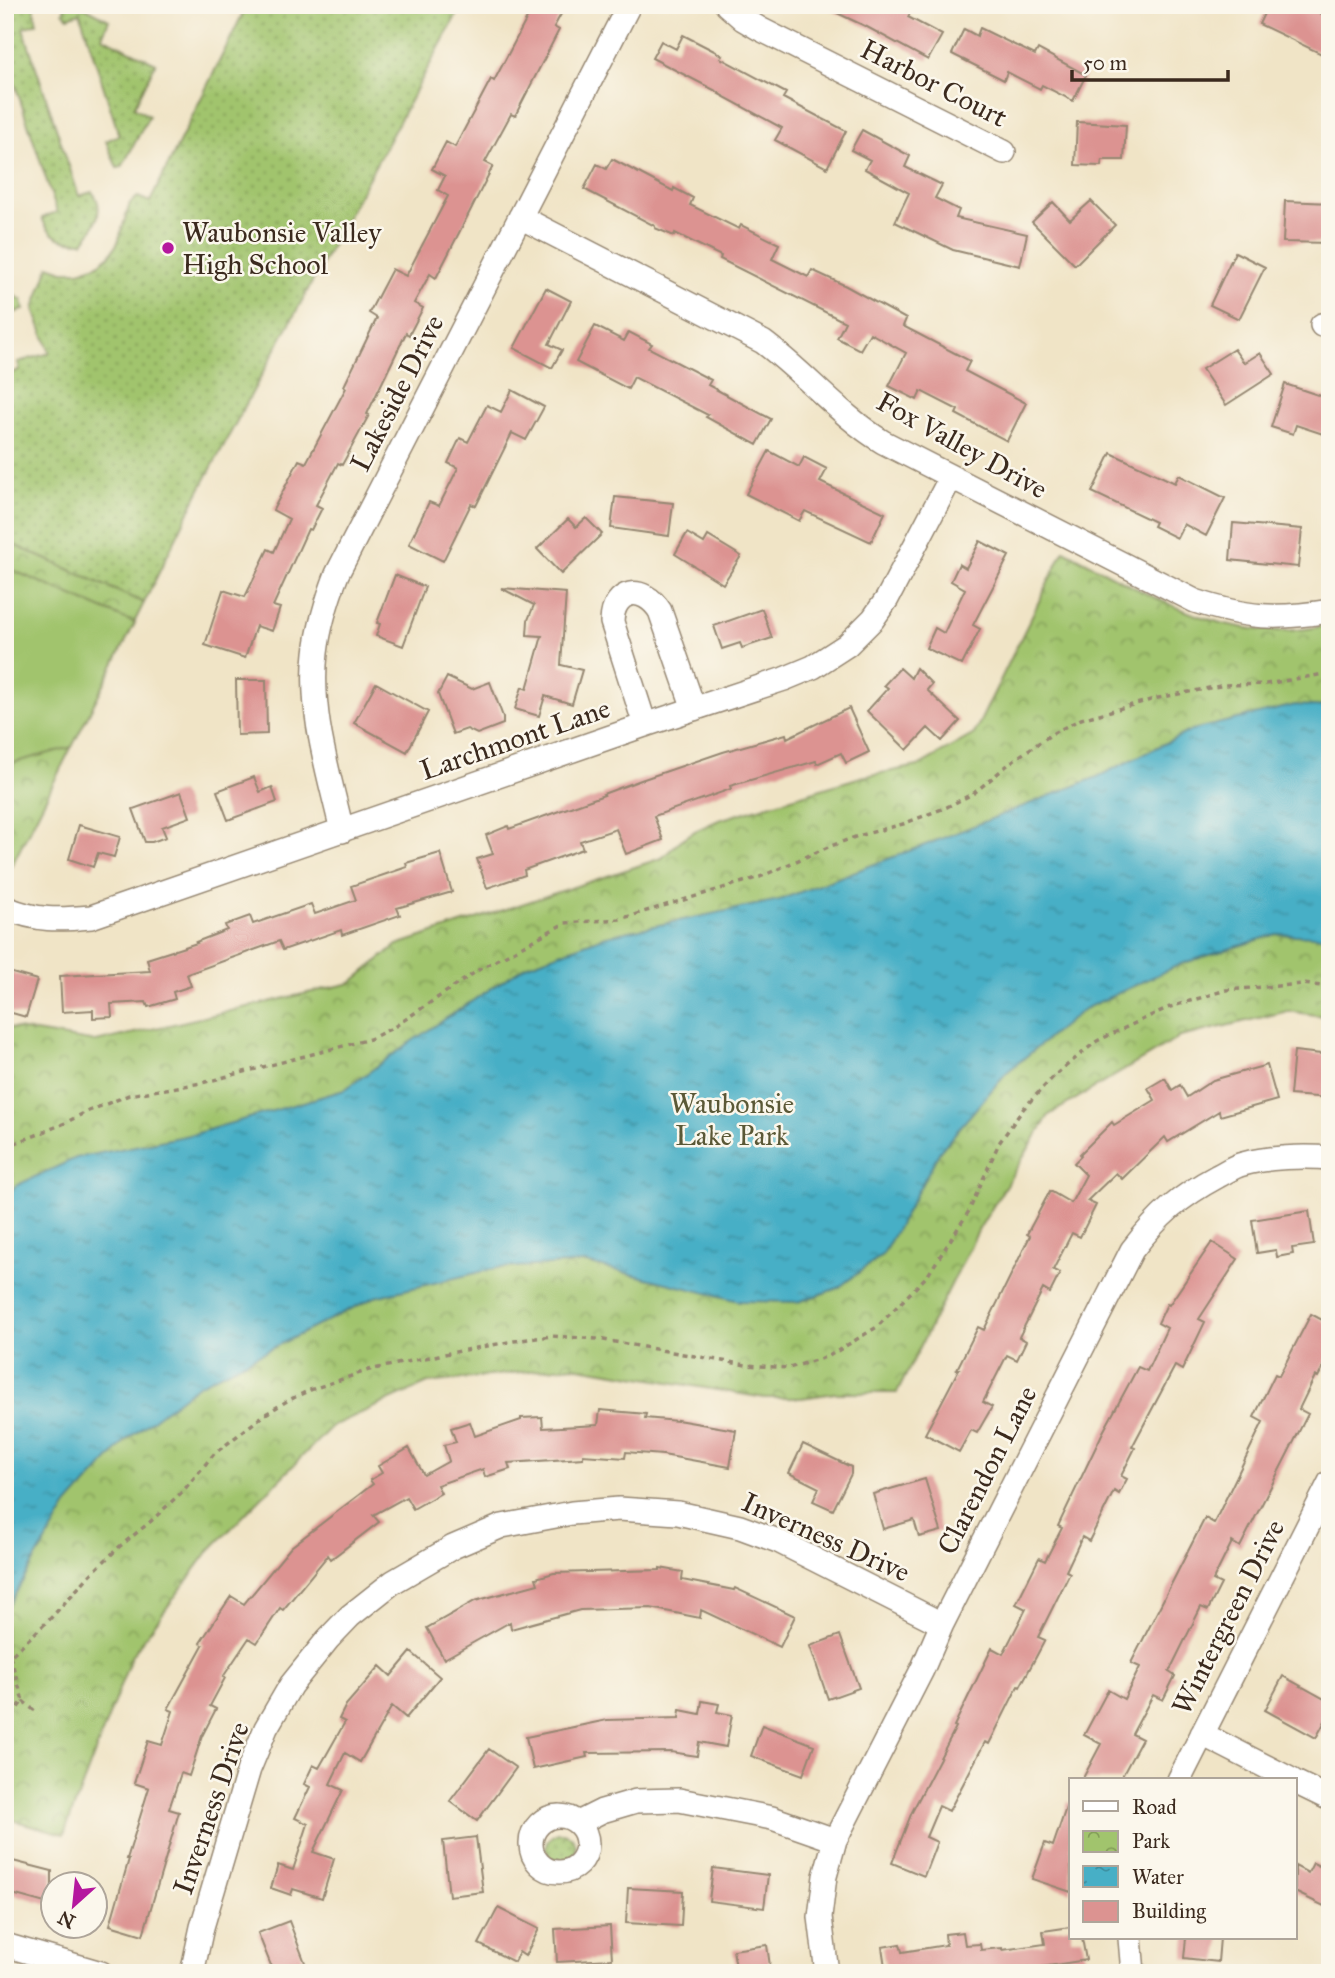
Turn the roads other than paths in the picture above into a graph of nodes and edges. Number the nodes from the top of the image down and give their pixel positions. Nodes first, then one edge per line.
1 (629, 5) edge
2 (727, 5) edge
3 (1004, 152) dead end
4 (520, 217) junction
5 (951, 477) junction
6 (1330, 611) edge
7 (695, 709) junction
8 (645, 725) junction
9 (342, 831) junction
10 (6, 908) edge
11 (1330, 1158) edge
12 (1330, 1482) edge
13 (942, 1623) junction
14 (1202, 1734) junction
15 (1180, 1778) edge
16 (1288, 1778) edge
17 (1296, 1782) edge
18 (1330, 1799) edge
19 (578, 1823) dead end
20 (835, 1840) junction
21 (1130, 1940) edge
22 (5, 1945) edge
23 (102, 1973) edge
24 (192, 1973) edge
25 (827, 1973) edge
26 (1133, 1973) edge

1 - 4 street, Lakeside Drive
2 - 3 street, Harbor Court
4 - 5 street, Fox Valley Drive
4 - 9 street, Lakeside Drive
5 - 6 street, Fox Valley Drive
5 - 7 street, Larchmont Lane
7 - 8 street, Larchmont Lane
7 - 8 street
8 - 9 street, Larchmont Lane
9 - 10 street, Larchmont Lane
11 - 13 street, Clarendon Lane
12 - 14 street, Wintergreen Drive
13 - 20 street, Clarendon Lane
13 - 24 street, Inverness Drive
14 - 15 street, Wintergreen Drive
14 - 16 street
17 - 18 street
19 - 20 street
20 - 25 street, Clarendon Lane
21 - 26 street
22 - 23 street

